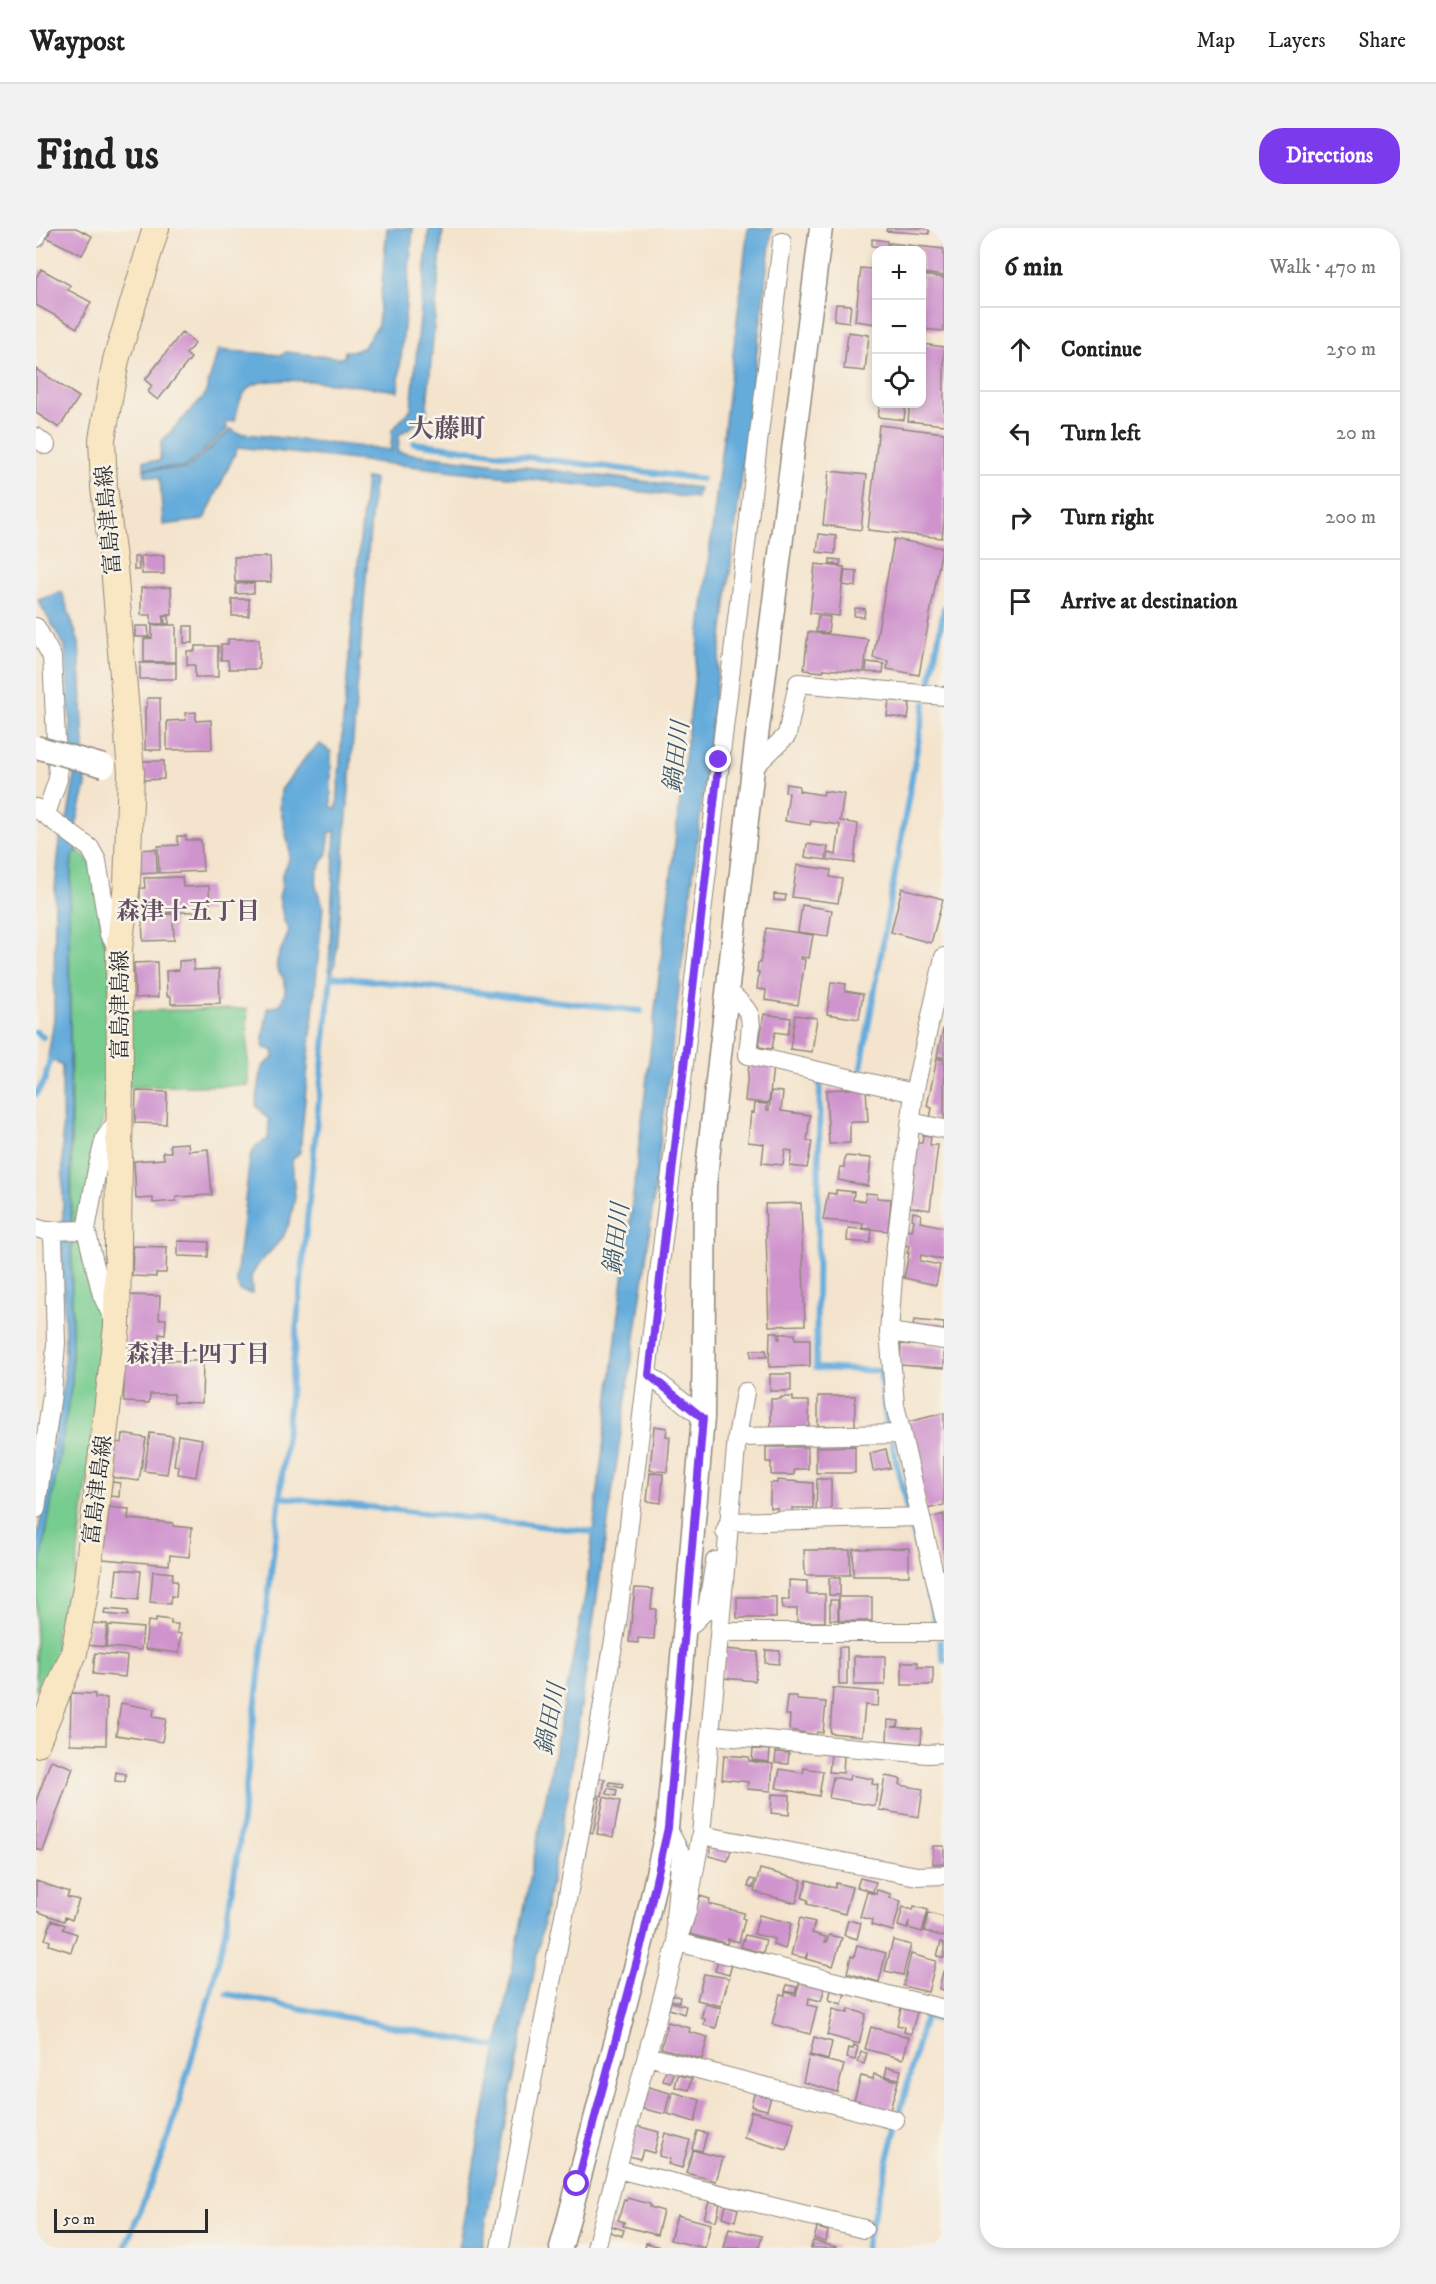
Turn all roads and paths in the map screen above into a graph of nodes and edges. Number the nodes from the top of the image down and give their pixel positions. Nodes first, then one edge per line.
1 (39, 228) edge
2 (156, 228) edge
3 (821, 228) edge
4 (36, 238) edge
5 (782, 242) dead end
6 (36, 627) edge
7 (944, 696) edge
8 (36, 747) edge
9 (753, 768) junction
10 (131, 772) junction
11 (41, 811) edge
12 (119, 949) junction
13 (944, 957) edge
14 (728, 991) junction
15 (914, 1093) junction
16 (118, 1120) junction
17 (911, 1122) junction
18 (944, 1129) edge
19 (62, 1230) edge
20 (117, 1326) junction
21 (889, 1332) junction
22 (944, 1340) edge
23 (649, 1375) junction
24 (745, 1392) dead end
25 (703, 1418) junction
26 (901, 1434) junction
27 (737, 1437) junction
28 (36, 1509) edge
29 (921, 1517) junction
30 (729, 1522) junction
31 (944, 1617) edge
32 (685, 1631) junction
33 (720, 1632) junction
34 (944, 1632) edge
35 (710, 1735) junction
36 (37, 1737) edge
37 (944, 1753) edge
38 (668, 1828) junction
39 (701, 1835) junction
40 (944, 1875) edge
41 (677, 1942) junction
42 (944, 2009) edge
43 (647, 2056) junction
44 (895, 2120) dead end
45 (617, 2169) junction
46 (864, 2229) dead end
47 (500, 2248) edge
48 (561, 2248) edge
49 (596, 2248) edge

1 - 4 street
2 - 10 main road, 富島津島線
3 - 9 street
5 - 23 street
6 - 11 street
7 - 9 street
8 - 10 street, bridge
9 - 14 street
10 - 12 main road, 富島津島線
11 - 12 street
12 - 16 main road, 富島津島線
13 - 15 street
14 - 15 street
14 - 25 street
15 - 17 street
16 - 19 street
16 - 20 main road, 富島津島線
17 - 18 street
17 - 21 street
19 - 20 street
19 - 28 street
20 - 36 main road, 富島津島線
21 - 22 street
21 - 26 street
23 - 25 street
23 - 47 street
24 - 27 street
25 - 32 street
26 - 27 street
26 - 29 street
27 - 30 street
29 - 30 street
29 - 31 street
30 - 32 street
30 - 33 street
32 - 38 street
33 - 34 street
33 - 35 street
35 - 37 street
35 - 39 street
38 - 41 street
38 - 48 street
39 - 40 street
39 - 41 street
41 - 42 street
41 - 43 street
43 - 44 street
43 - 45 street
45 - 46 street
45 - 49 street

